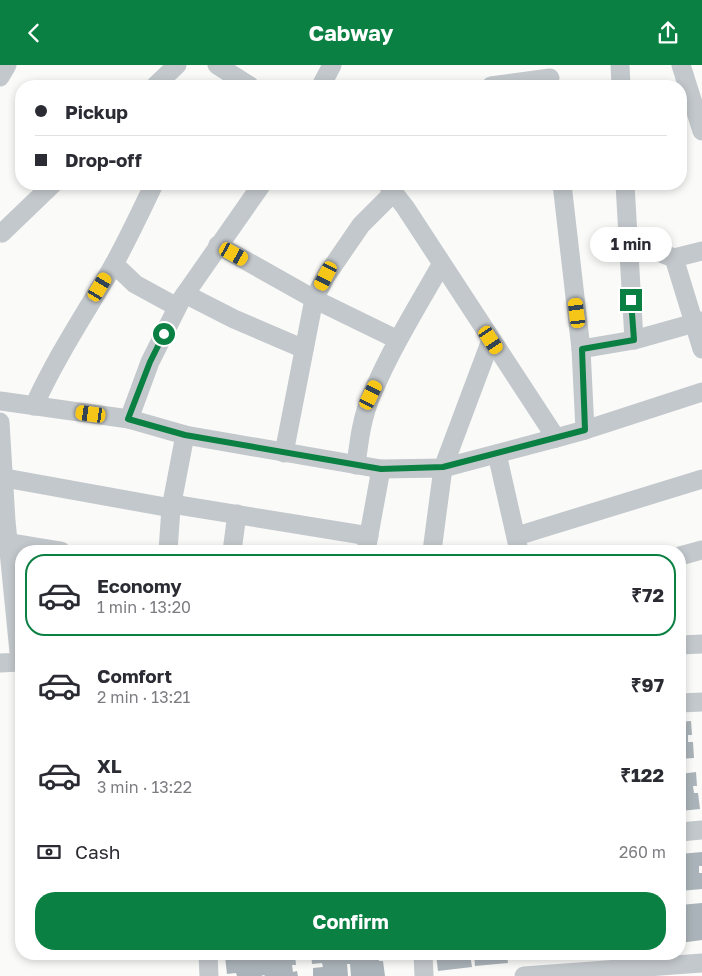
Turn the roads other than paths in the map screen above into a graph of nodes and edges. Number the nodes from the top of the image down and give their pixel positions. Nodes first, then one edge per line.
1 (7, 65) edge
2 (177, 65) edge
3 (217, 65) edge
4 (332, 65) edge
5 (620, 65) edge
6 (681, 65) edge
7 (550, 76) edge
8 (0, 77) edge
9 (161, 80) edge
10 (238, 80) edge
11 (324, 80) edge
12 (526, 80) edge
13 (621, 80) edge
14 (686, 80) edge
15 (687, 84) edge
16 (702, 131) edge
17 (47, 190) edge
18 (151, 190) edge
19 (258, 190) edge
20 (388, 190) edge
21 (391, 190) edge
22 (563, 190) edge
23 (625, 190) edge
24 (1, 233) edge
25 (628, 241) junction
26 (218, 245) junction
27 (702, 251) edge
28 (674, 258) junction
29 (114, 264) junction
30 (441, 265) junction
31 (314, 299) junction
32 (181, 300) junction
33 (698, 322) edge
34 (398, 340) junction
35 (491, 340) junction
36 (634, 340) junction
37 (304, 349) junction
38 (582, 349) junction
39 (702, 349) edge
40 (702, 392) edge
41 (0, 401) edge
42 (34, 406) junction
43 (128, 419) junction
44 (0, 422) edge
45 (585, 430) junction
46 (185, 435) junction
47 (556, 438) junction
48 (284, 453) junction
49 (497, 454) junction
50 (356, 465) junction
51 (443, 467) junction
52 (381, 469) junction
53 (2, 477) edge
54 (702, 479) edge
55 (171, 506) junction
56 (236, 514) junction
57 (4, 542) edge
58 (368, 544) edge
59 (518, 544) edge
60 (23, 545) edge
61 (168, 545) edge
62 (233, 545) edge
63 (433, 545) edge
64 (702, 550) edge
65 (686, 555) edge
66 (15, 620) edge
67 (702, 644) edge
68 (686, 645) edge
69 (15, 662) edge
70 (0, 663) edge
71 (702, 702) edge
72 (686, 703) edge
73 (702, 830) edge
74 (686, 831) edge
75 (208, 960) edge
76 (423, 960) edge
77 (702, 963) edge
78 (633, 966) edge
79 (209, 976) edge
80 (424, 976) edge
81 (524, 976) edge

1 - 8 street
2 - 9 street
3 - 10 street
4 - 11 street
5 - 13 street
6 - 14 street
7 - 12 street
15 - 16 street
17 - 24 street
18 - 29 street
19 - 26 street
20 - 31 street
21 - 30 street
22 - 38 street
23 - 25 street
25 - 28 street
25 - 36 street
26 - 31 street
26 - 32 street
27 - 28 street
28 - 33 street
29 - 32 street
29 - 42 street
30 - 34 street
30 - 35 street
31 - 34 street
31 - 37 street
32 - 37 street
32 - 43 street
33 - 36 street
33 - 39 street
34 - 50 street
35 - 47 street
35 - 51 street
36 - 38 street
37 - 48 street
38 - 45 street
40 - 45 street
41 - 42 street
42 - 43 street
43 - 46 street
44 - 53 street
45 - 47 street
46 - 48 street
46 - 55 street
47 - 49 street
48 - 50 street
49 - 51 street
49 - 59 street
50 - 52 street
51 - 52 street
51 - 63 street
52 - 58 street
53 - 55 street
53 - 57 street
54 - 59 street
55 - 56 street
55 - 61 street
56 - 58 street
56 - 62 street
57 - 60 street
57 - 66 street
64 - 65 street
67 - 68 street
69 - 70 street
71 - 72 street
73 - 74 street
75 - 79 street
76 - 80 street
77 - 78 street
78 - 81 street

